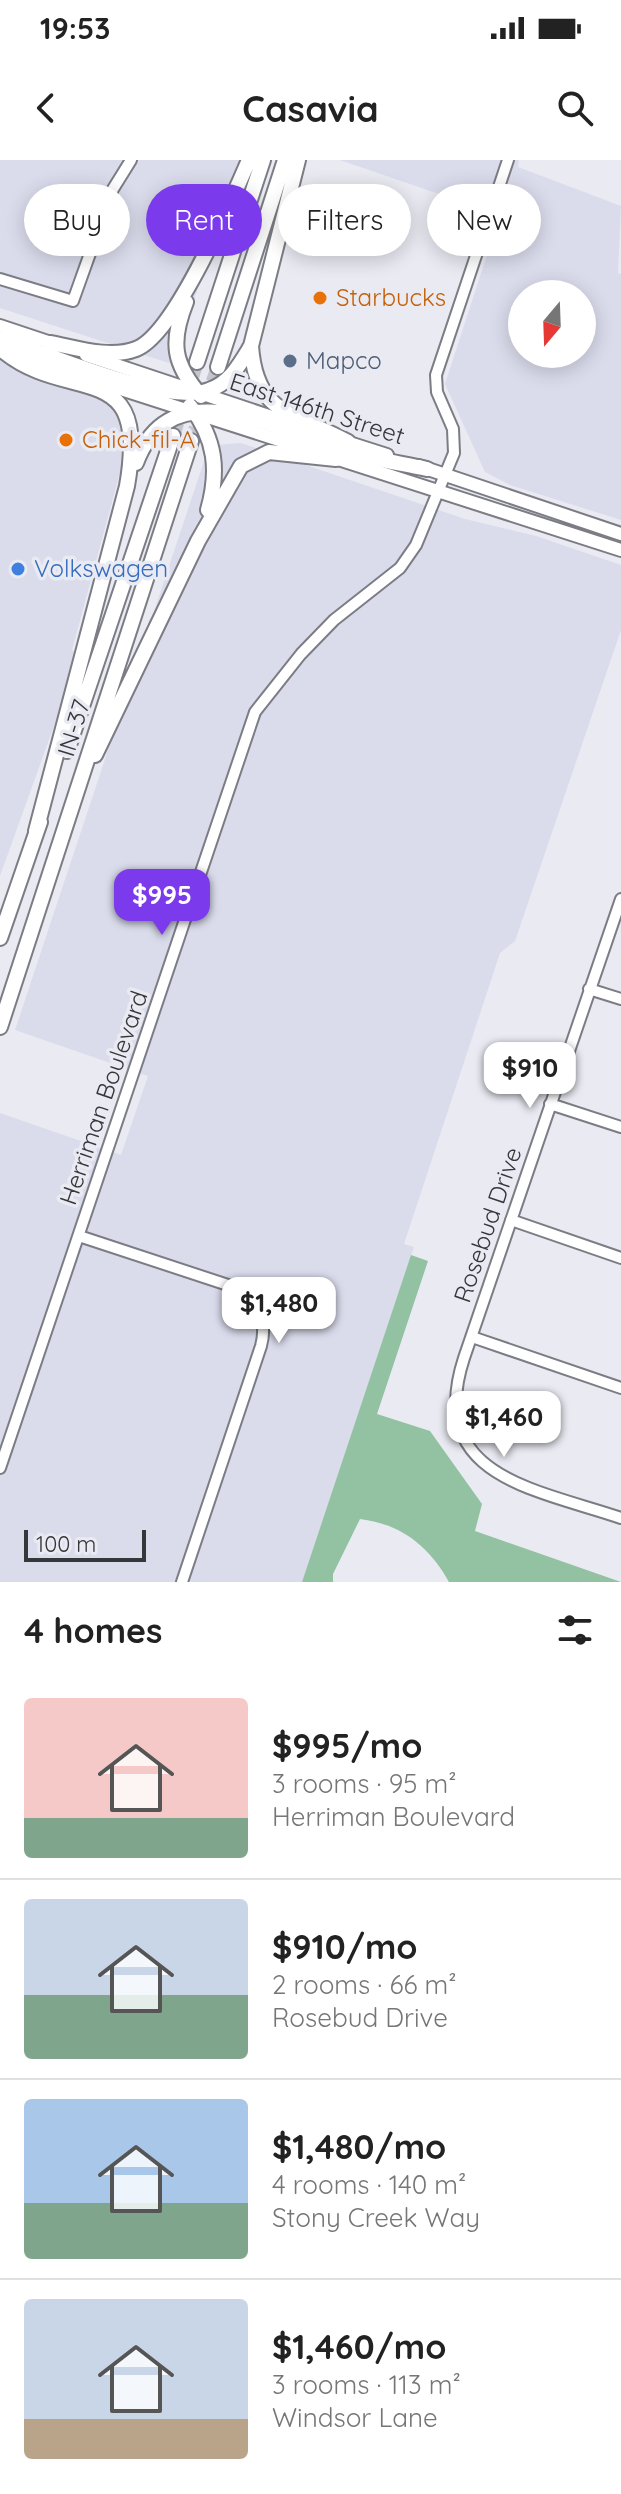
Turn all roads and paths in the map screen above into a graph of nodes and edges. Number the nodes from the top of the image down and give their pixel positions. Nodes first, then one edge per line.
1 (131, 160) edge
2 (249, 160) edge
3 (263, 160) edge
4 (285, 160) edge
5 (298, 160) edge
6 (508, 160) edge
7 (201, 261) junction
8 (0, 279) edge
9 (0, 326) edge
10 (51, 343) junction
11 (1, 346) edge
12 (251, 346) junction
13 (197, 362) tunnel mouth
14 (218, 367) tunnel mouth
15 (147, 375) junction
16 (175, 393) junction
17 (199, 393) junction
18 (193, 411) junction
19 (218, 416) junction
20 (173, 436) tunnel mouth
21 (191, 441) tunnel mouth
22 (348, 442) junction
23 (336, 459) junction
24 (427, 469) junction
25 (447, 476) junction
26 (127, 486) junction
27 (441, 490) junction
28 (621, 534) edge
29 (198, 541) junction
30 (621, 550) edge
31 (81, 784) junction
32 (36, 831) junction
33 (621, 899) edge
34 (0, 938) edge
35 (589, 989) junction
36 (621, 999) edge
37 (0, 1027) edge
38 (550, 1104) junction
39 (621, 1127) edge
40 (511, 1220) junction
41 (79, 1236) junction
42 (621, 1258) edge
43 (472, 1337) junction
44 (621, 1388) edge
45 (0, 1468) edge
46 (621, 1518) edge
47 (182, 1582) edge

1 - 8 street
2 - 7 highway
3 - 13 highway
4 - 14 highway
5 - 12 highway
6 - 25 street, Herriman Boulevard
7 - 10 highway
7 - 17 highway
9 - 10 main road, East 146th Street
10 - 15 main road, East 146th Street
11 - 16 highway
11 - 18 main road
11 - 26 highway
12 - 17 highway
12 - 22 highway
15 - 16 highway
15 - 17 main road, East 146th Street
16 - 17 highway
16 - 18 highway
17 - 19 highway
17 - 22 main road, East 146th Street
18 - 19 highway
18 - 26 highway
18 - 29 highway
19 - 23 main road, East 146th Street
19 - 24 highway
20 - 32 highway, IN-37
21 - 31 highway, IN-37
22 - 24 main road, East 146th Street
23 - 27 main road, East 146th Street
23 - 29 highway
24 - 25 main road, East 146th Street
25 - 27 street, Herriman Boulevard
25 - 28 main road, East 146th Street
26 - 32 highway
27 - 30 main road, East 146th Street
27 - 41 street, Herriman Boulevard
29 - 31 highway
31 - 37 highway, IN-37
32 - 34 highway, IN-37
33 - 35 street, Rosebud Drive
35 - 36 street
35 - 38 street, Rosebud Drive
38 - 39 street
38 - 40 street, Rosebud Drive
40 - 42 street
40 - 43 street, Rosebud Drive
41 - 45 street, Herriman Boulevard
41 - 47 street
43 - 44 street
43 - 46 street, Rosebud Drive

